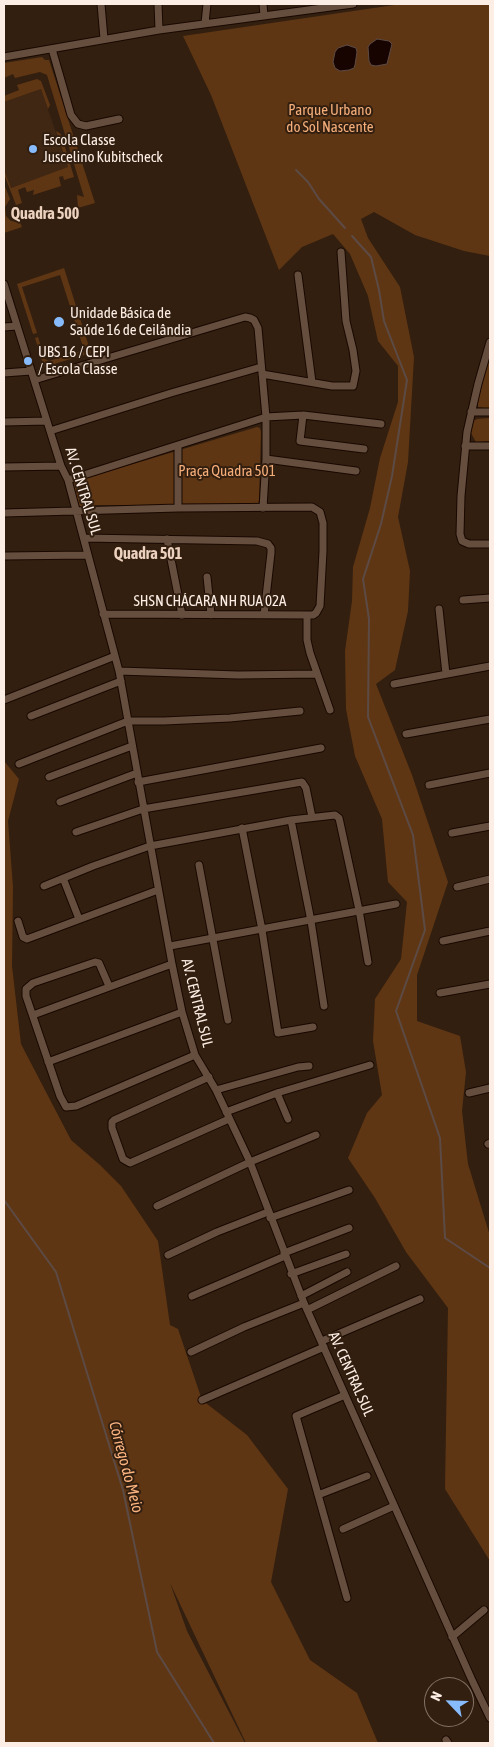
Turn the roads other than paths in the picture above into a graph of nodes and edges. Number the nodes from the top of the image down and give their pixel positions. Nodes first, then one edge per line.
1 (101, 4) edge
2 (158, 4) edge
3 (207, 4) edge
4 (263, 4) edge
5 (352, 4) edge
6 (322, 6) edge
7 (264, 16) junction
8 (205, 23) junction
9 (159, 30) junction
10 (104, 39) junction
11 (52, 48) junction
12 (4, 57) edge
13 (120, 119) dead end
14 (340, 252) dead end
15 (298, 275) dead end
16 (4, 284) edge
17 (17, 326) junction
18 (4, 327) edge
19 (490, 342) edge
20 (262, 370) junction
21 (31, 371) junction
22 (4, 373) edge
23 (34, 380) junction
24 (312, 382) junction
25 (471, 412) junction
26 (490, 412) edge
27 (304, 415) junction
28 (266, 417) junction
29 (47, 421) junction
30 (4, 422) edge
31 (382, 424) dead end
32 (50, 431) junction
33 (178, 446) junction
34 (465, 446) junction
35 (490, 446) edge
36 (364, 449) dead end
37 (266, 459) junction
38 (61, 466) junction
39 (4, 467) edge
40 (356, 471) dead end
41 (68, 480) junction
42 (178, 508) junction
43 (264, 508) junction
44 (75, 510) junction
45 (4, 513) edge
46 (84, 538) junction
47 (167, 539) junction
48 (490, 544) edge
49 (88, 555) junction
50 (4, 556) edge
51 (207, 577) dead end
52 (490, 598) edge
53 (462, 600) dead end
54 (438, 610) dead end
55 (103, 614) junction
56 (182, 615) junction
57 (211, 615) junction
58 (264, 615) junction
59 (307, 616) junction
60 (115, 656) junction
61 (490, 666) edge
62 (119, 671) junction
63 (317, 674) junction
64 (446, 674) junction
65 (121, 681) junction
66 (394, 684) dead end
67 (4, 700) edge
68 (330, 710) dead end
69 (300, 711) dead end
70 (32, 716) dead end
71 (490, 719) edge
72 (128, 721) junction
73 (406, 734) dead end
74 (132, 746) junction
75 (321, 748) dead end
76 (19, 764) dead end
77 (137, 772) junction
78 (490, 773) edge
79 (49, 777) dead end
80 (138, 782) junction
81 (429, 786) dead end
82 (60, 802) dead end
83 (143, 809) junction
84 (312, 817) junction
85 (291, 820) junction
86 (490, 826) edge
87 (242, 828) junction
88 (76, 832) dead end
89 (452, 833) dead end
90 (150, 846) junction
91 (199, 865) dead end
92 (63, 878) junction
93 (490, 879) edge
94 (44, 886) dead end
95 (457, 887) dead end
96 (158, 890) junction
97 (396, 904) dead end
98 (359, 910) junction
99 (79, 919) junction
100 (18, 921) dead end
101 (311, 921) junction
102 (262, 930) junction
103 (490, 931) edge
104 (212, 938) junction
105 (443, 941) dead end
106 (170, 946) junction
107 (368, 962) dead end
108 (172, 964) junction
109 (490, 984) edge
110 (109, 986) junction
111 (440, 992) dead end
112 (324, 1006) dead end
113 (182, 1012) junction
114 (33, 1014) junction
115 (228, 1020) dead end
116 (313, 1027) dead end
117 (195, 1055) junction
118 (48, 1062) junction
119 (370, 1065) dead end
120 (309, 1066) dead end
121 (209, 1077) junction
122 (490, 1088) edge
123 (216, 1090) junction
124 (277, 1093) junction
125 (469, 1093) dead end
126 (228, 1116) junction
127 (288, 1119) dead end
128 (316, 1135) dead end
129 (250, 1162) junction
130 (349, 1190) dead end
131 (157, 1206) dead end
132 (269, 1215) junction
133 (349, 1228) dead end
134 (346, 1254) dead end
135 (284, 1255) junction
136 (168, 1256) dead end
137 (396, 1266) dead end
138 (347, 1272) dead end
139 (292, 1274) junction
140 (192, 1296) dead end
141 (420, 1299) dead end
142 (304, 1303) junction
143 (323, 1344) junction
144 (191, 1352) dead end
145 (345, 1395) junction
146 (202, 1400) dead end
147 (367, 1476) dead end
148 (318, 1495) junction
149 (394, 1506) junction
150 (343, 1529) dead end
151 (347, 1598) dead end
152 (484, 1610) dead end
153 (452, 1637) junction
154 (490, 1718) edge

1 - 10 street
2 - 9 street
3 - 8 street
4 - 7 street
5 - 6 street
6 - 7 street
7 - 8 street
8 - 9 street
9 - 10 street
10 - 11 street
11 - 12 street
11 - 13 street
14 - 24 street
15 - 24 street
16 - 17 street, AV. CENTRAL SUL
17 - 18 street
17 - 21 street, AV. CENTRAL SUL
19 - 25 street
20 - 23 street
20 - 24 street
20 - 28 street
20 - 32 street
21 - 22 street
21 - 23 street, AV. CENTRAL SUL
23 - 29 street, AV. CENTRAL SUL
25 - 26 street
25 - 34 street
27 - 28 street
27 - 31 street
27 - 36 street
28 - 33 street
28 - 37 street
29 - 30 street
29 - 32 street, AV. CENTRAL SUL
32 - 38 street, AV. CENTRAL SUL
33 - 41 street
33 - 42 street
34 - 35 street
34 - 48 street
37 - 40 street
37 - 43 street
38 - 39 street
38 - 41 street, AV. CENTRAL SUL
41 - 44 street, AV. CENTRAL SUL
42 - 43 street
42 - 44 street
43 - 59 street, SHSN CHÁCARA NH RUA 02A
44 - 45 street
44 - 46 street, AV. CENTRAL SUL
46 - 47 street
46 - 49 street, AV. CENTRAL SUL
47 - 56 street
47 - 58 street
49 - 50 street
49 - 55 street, AV. CENTRAL SUL
51 - 57 street
52 - 53 street
54 - 64 street
55 - 56 street, SHSN CHÁCARA NH RUA 02A
55 - 60 street, AV. CENTRAL SUL
56 - 57 street, SHSN CHÁCARA NH RUA 02A
57 - 58 street, SHSN CHÁCARA NH RUA 02A
58 - 59 street, SHSN CHÁCARA NH RUA 02A
59 - 63 street
60 - 62 street, AV. CENTRAL SUL
60 - 67 street
61 - 64 street
62 - 63 street
62 - 65 street, AV. CENTRAL SUL
63 - 68 street
64 - 66 street
65 - 70 street
65 - 72 street, AV. CENTRAL SUL
69 - 72 street
71 - 73 street
72 - 74 street, AV. CENTRAL SUL
72 - 76 street
74 - 77 street, AV. CENTRAL SUL
74 - 79 street
75 - 80 street
77 - 80 street, AV. CENTRAL SUL
77 - 82 street
78 - 81 street
80 - 83 street, AV. CENTRAL SUL
83 - 84 street
83 - 88 street
83 - 90 street, AV. CENTRAL SUL
84 - 85 street
84 - 98 street
85 - 87 street
85 - 101 street
86 - 89 street
87 - 90 street
87 - 102 street
90 - 92 street
90 - 96 street, AV. CENTRAL SUL
91 - 104 street
92 - 94 street
92 - 99 street
93 - 95 street
96 - 99 street
96 - 106 street, AV. CENTRAL SUL
97 - 98 street
98 - 101 street
98 - 107 street
99 - 100 street
101 - 102 street
101 - 112 street
102 - 104 street
102 - 116 street
103 - 105 street
104 - 106 street
104 - 115 street
106 - 108 street, AV. CENTRAL SUL
108 - 110 street
108 - 113 street, AV. CENTRAL SUL
109 - 111 street
110 - 114 street
110 - 114 street
113 - 117 street, AV. CENTRAL SUL
113 - 118 street
114 - 118 street
117 - 118 street
117 - 121 street, AV. CENTRAL SUL
119 - 124 street
120 - 123 street
121 - 123 street, AV. CENTRAL SUL
121 - 126 street
122 - 125 street
123 - 126 street, AV. CENTRAL SUL
124 - 126 street
124 - 127 street
126 - 129 street, AV. CENTRAL SUL
128 - 129 street
129 - 131 street
129 - 132 street, AV. CENTRAL SUL
130 - 132 street
132 - 135 street, AV. CENTRAL SUL
132 - 136 street
133 - 135 street
134 - 139 street
135 - 139 street, AV. CENTRAL SUL
135 - 140 street
137 - 142 street
138 - 142 street
139 - 142 street, AV. CENTRAL SUL
141 - 143 street
142 - 143 street, AV. CENTRAL SUL
142 - 144 street
143 - 145 street, AV. CENTRAL SUL
143 - 146 street
145 - 148 street
145 - 149 street, AV. CENTRAL SUL
147 - 148 street
148 - 151 street
149 - 150 street
149 - 153 street, AV. CENTRAL SUL
152 - 153 street
153 - 154 street, AV. CENTRAL SUL

